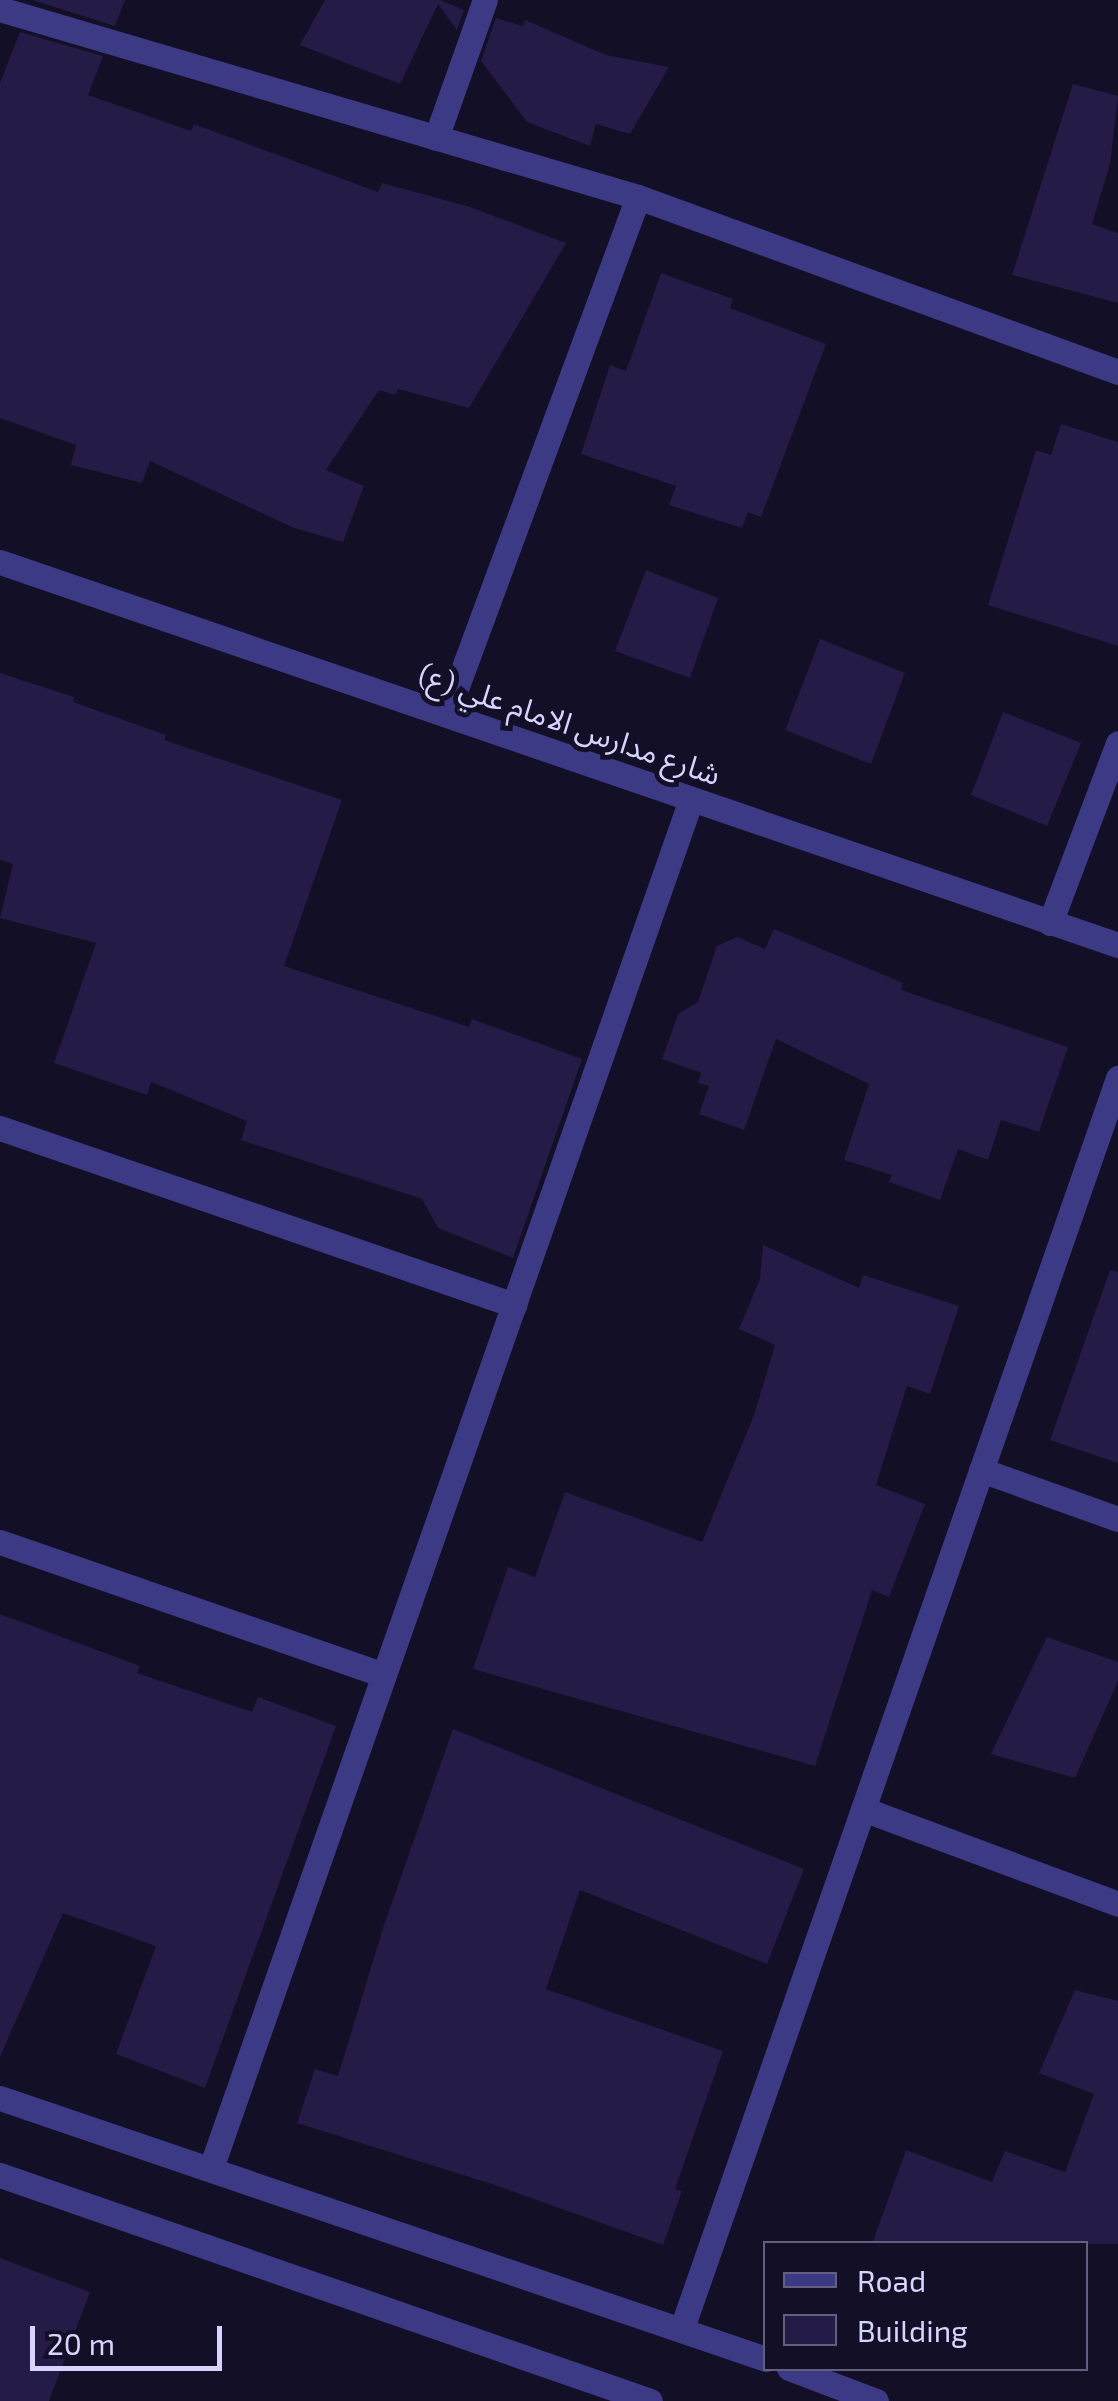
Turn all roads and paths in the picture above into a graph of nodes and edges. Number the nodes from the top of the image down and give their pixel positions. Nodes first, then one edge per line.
1 (484, 0) edge
2 (0, 9) edge
3 (436, 138) junction
4 (638, 198) junction
5 (1118, 372) edge
6 (0, 562) edge
7 (448, 714) junction
8 (1118, 743) edge
9 (691, 800) junction
10 (1050, 922) junction
11 (1118, 945) edge
12 (1118, 1078) edge
13 (0, 1128) edge
14 (514, 1305) junction
15 (981, 1470) junction
16 (1118, 1518) edge
17 (0, 1542) edge
18 (384, 1675) junction
19 (863, 1809) junction
20 (1118, 1904) edge
21 (0, 2098) edge
22 (211, 2168) junction
23 (0, 2175) edge
24 (682, 2328) junction
25 (763, 2359) edge
26 (797, 2371) edge
27 (650, 2401) edge
28 (876, 2401) edge

1 - 3 street
2 - 3 street
3 - 4 street
4 - 5 street
4 - 7 street
6 - 7 street, شارع مدارس الامام علي (ع)
7 - 9 street, شارع مدارس الامام علي (ع)
8 - 10 street
9 - 10 street, شارع مدارس الامام علي (ع)
9 - 14 street
10 - 11 street, شارع مدارس الامام علي (ع)
12 - 15 street
13 - 14 street
14 - 18 street
15 - 16 street
15 - 19 street
17 - 18 street
18 - 22 street
19 - 20 street
19 - 24 street
21 - 22 street
22 - 24 street
23 - 27 street
24 - 25 street
26 - 28 street

